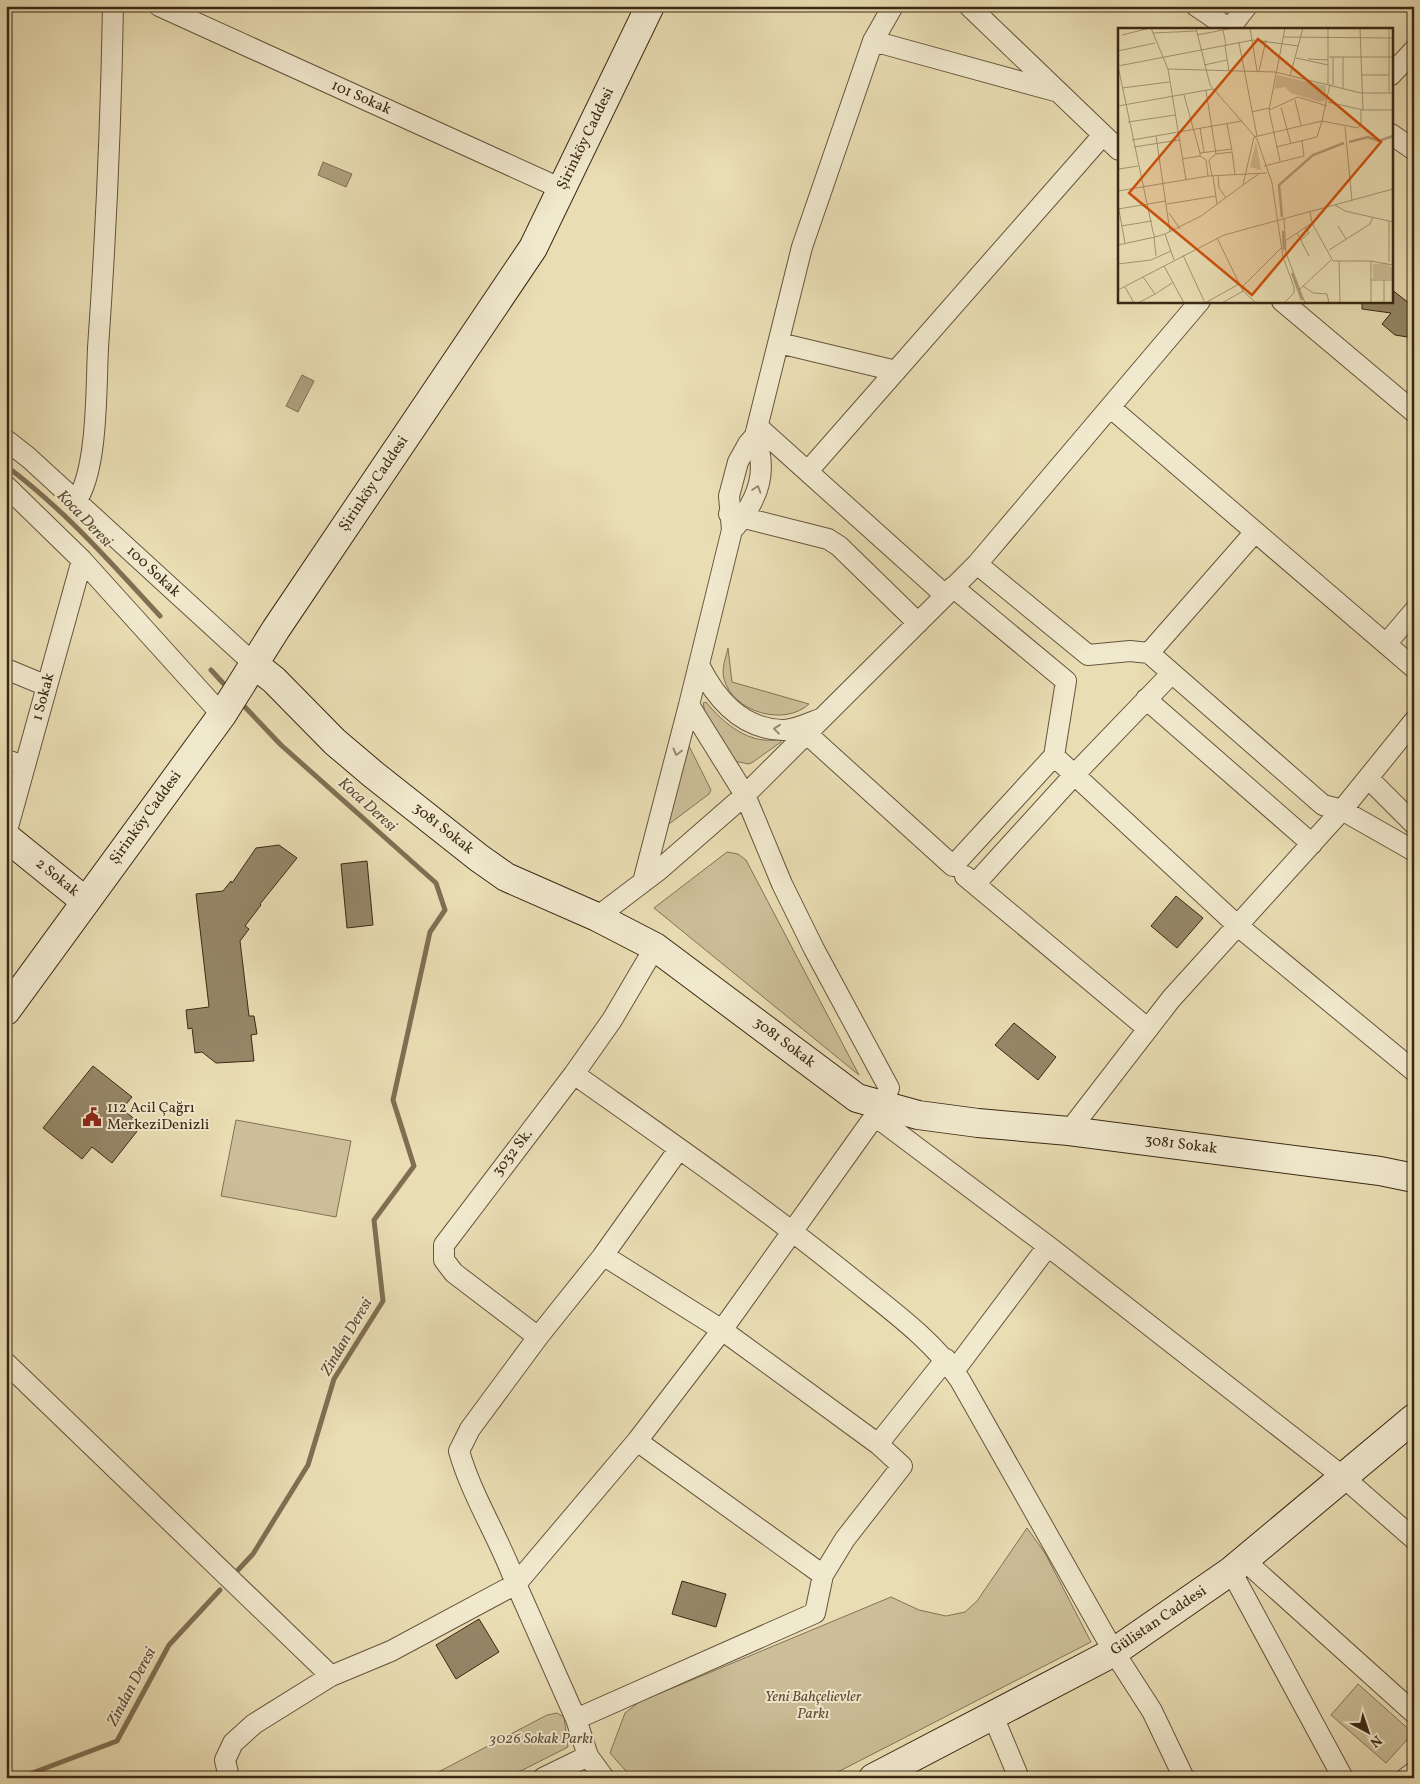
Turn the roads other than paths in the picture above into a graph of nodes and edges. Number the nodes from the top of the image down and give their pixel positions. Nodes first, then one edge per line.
1 (113, 6) edge
2 (160, 6) edge
3 (650, 6) edge
4 (894, 6) edge
5 (969, 6) edge
6 (1196, 6) edge
7 (1247, 6) edge
8 (1228, 28) edge
9 (1230, 28) edge
10 (874, 42) junction
11 (1414, 50) edge
12 (1392, 74) edge
13 (1057, 91) junction
14 (1104, 135) junction
15 (1392, 135) edge
16 (1118, 149) edge
17 (1414, 150) edge
18 (562, 189) junction
19 (1199, 302) edge
20 (1283, 302) edge
21 (779, 343) junction
22 (896, 371) junction
23 (1111, 408) junction
24 (1414, 412) edge
25 (756, 431) junction
26 (6, 440) edge
27 (808, 471) junction
28 (6, 486) edge
29 (76, 501) junction
30 (734, 521) junction
31 (1255, 532) junction
32 (82, 560) junction
33 (977, 564) junction
34 (949, 591) junction
35 (1414, 611) edge
36 (918, 623) junction
37 (1386, 644) junction
38 (1149, 653) junction
39 (1088, 655) junction
40 (255, 665) junction
41 (699, 665) junction
42 (1414, 668) edge
43 (6, 669) edge
44 (1172, 673) junction
45 (1066, 681) junction
46 (47, 686) junction
47 (1146, 699) junction
48 (689, 705) junction
49 (222, 714) junction
50 (824, 717) junction
51 (1414, 721) edge
52 (807, 734) junction
53 (1054, 756) junction
54 (16, 763) edge
55 (1075, 774) junction
56 (1368, 778) junction
57 (746, 796) junction
58 (1342, 810) junction
59 (1414, 824) edge
60 (6, 836) edge
61 (1312, 844) junction
62 (1414, 851) edge
63 (953, 866) junction
64 (643, 882) junction
65 (975, 884) junction
66 (85, 901) junction
67 (597, 917) junction
68 (1238, 926) junction
69 (58, 937) junction
70 (656, 947) junction
71 (6, 987) edge
72 (6, 1010) edge
73 (1148, 1028) junction
74 (1414, 1071) edge
75 (574, 1074) junction
76 (879, 1111) junction
77 (1069, 1131) junction
78 (679, 1149) junction
79 (1414, 1178) edge
80 (792, 1230) junction
81 (1048, 1246) junction
82 (602, 1256) junction
83 (722, 1330) junction
84 (538, 1337) junction
85 (6, 1363) edge
86 (950, 1365) junction
87 (1414, 1418) edge
88 (637, 1441) junction
89 (878, 1444) junction
90 (1342, 1476) junction
91 (1414, 1539) edge
92 (1238, 1565) junction
93 (823, 1575) junction
94 (516, 1584) junction
95 (1114, 1652) junction
96 (332, 1676) junction
97 (1414, 1713) edge
98 (993, 1716) junction
99 (576, 1719) junction
100 (588, 1756) junction
101 (1414, 1772) edge
102 (229, 1778) edge
103 (543, 1778) edge
104 (604, 1778) edge
105 (873, 1778) edge
106 (1019, 1778) edge
107 (1184, 1778) edge
108 (1343, 1778) edge
109 (1406, 1778) edge

1 - 29 street
2 - 18 street, 101 Sokak
3 - 18 street, Şirinköy Caddesi
4 - 10 street
5 - 13 street
6 - 8 street
7 - 9 street
10 - 13 street
10 - 21 street
11 - 12 street
13 - 14 street
14 - 16 street
14 - 22 street
15 - 17 street
18 - 40 street, Şirinköy Caddesi
19 - 23 street
20 - 24 street
21 - 22 street
21 - 25 street
22 - 27 street
23 - 31 street
23 - 33 street
25 - 27 street
25 - 30 street
26 - 29 street, 100 Sokak
27 - 34 street
28 - 32 street
29 - 40 street, 100 Sokak
30 - 36 street
30 - 41 street
31 - 37 street
31 - 38 street
32 - 46 street, 1 Sokak
32 - 49 street
33 - 34 street
33 - 39 street
34 - 36 street
34 - 45 street
35 - 37 street
36 - 50 street
37 - 42 street
38 - 39 street
38 - 44 street
39 - 45 street
40 - 49 street, Şirinköy Caddesi
40 - 67 street, 3081 Sokak
41 - 48 street
50 -> 41 street
43 - 46 street
44 - 47 street
44 - 58 street
45 - 53 street
46 - 54 street, 1 Sokak
47 - 55 street
47 - 61 street
48 - 57 street
48 -> 64 street
49 - 66 street, Şirinköy Caddesi
50 - 52 street
51 - 56 street
52 - 57 street
52 - 63 street
53 - 55 street
53 - 63 street
54 - 60 street, 1 Sokak
55 - 65 street
55 - 68 street
56 - 58 street
56 - 59 street
57 - 64 street
57 - 76 street
58 - 61 street
58 - 62 street
60 - 66 street, 2 Sokak
61 - 68 street
63 - 65 street
64 - 67 street
65 - 73 street
66 - 69 street, Şirinköy Caddesi
67 - 70 street, 3081 Sokak
68 - 73 street
68 - 74 street
69 - 71 street, Şirinköy Caddesi
69 - 72 street, Şirinköy Caddesi
70 - 75 street, 3032 Sk.
70 - 76 street, 3081 Sokak
73 - 77 street
75 - 78 street
75 - 84 street, 3032 Sk.
76 - 77 street, 3081 Sokak
76 - 80 street
76 - 81 street
77 - 79 street, 3081 Sokak
78 - 80 street
78 - 82 street
80 - 83 street
80 - 86 street
81 - 86 street
81 - 90 street
82 - 83 street
82 - 84 street
83 - 88 street
83 - 89 street
84 - 94 street
85 - 96 street
86 - 89 street
86 - 95 street
87 - 90 street, Gülistan Caddesi
88 - 93 street
88 - 94 street
89 - 93 street
90 - 91 street
90 - 92 street, Gülistan Caddesi
92 - 95 street, Gülistan Caddesi
92 - 97 street
92 - 108 street
93 - 99 street
94 - 96 street
94 - 99 street
95 - 98 street, Gülistan Caddesi
95 - 107 street
96 - 102 street
98 - 105 street, Gülistan Caddesi
98 - 106 street
99 - 100 street
100 - 103 street
100 - 104 street
101 - 109 street

